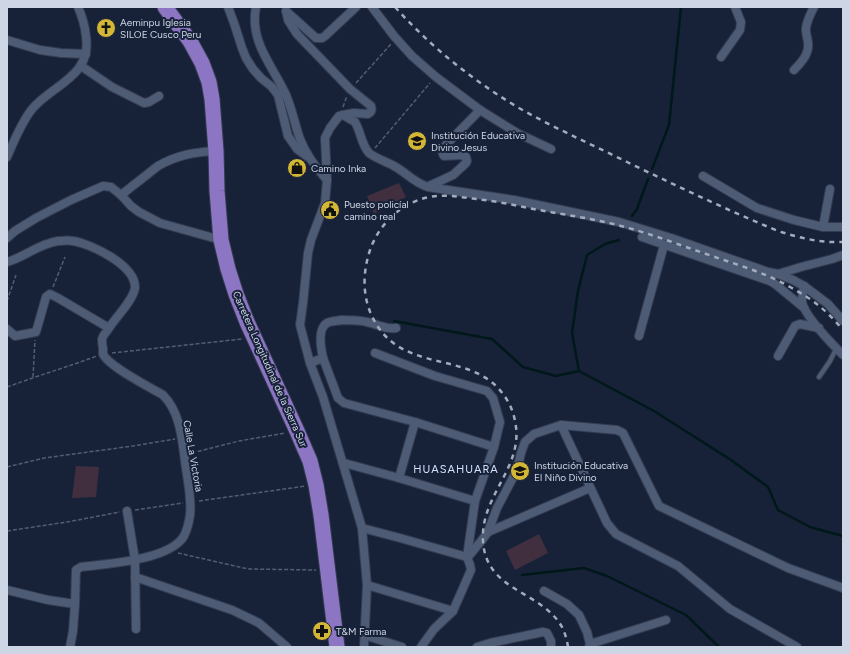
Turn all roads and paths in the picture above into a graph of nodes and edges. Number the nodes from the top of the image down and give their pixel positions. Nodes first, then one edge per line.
1 (78, 7) edge
2 (164, 7) edge
3 (228, 7) edge
4 (256, 7) edge
5 (356, 7) edge
6 (372, 7) edge
7 (735, 7) edge
8 (814, 7) edge
9 (285, 9) edge
10 (396, 38) junction
11 (7, 40) edge
12 (86, 54) junction
13 (721, 57) dead end
14 (81, 66) junction
15 (794, 70) dead end
16 (436, 76) junction
17 (350, 89) junction
18 (159, 96) dead end
19 (480, 110) junction
20 (341, 116) junction
21 (551, 149) dead end
22 (216, 151) junction
23 (370, 154) junction
24 (7, 157) edge
25 (310, 158) junction
26 (702, 176) dead end
27 (327, 180) junction
28 (428, 187) junction
29 (830, 189) dead end
30 (121, 195) junction
31 (823, 227) junction
32 (843, 227) edge
33 (657, 233) junction
34 (642, 237) dead end
35 (7, 238) edge
36 (221, 240) junction
37 (661, 244) junction
38 (843, 255) edge
39 (65, 257) dead end
40 (7, 262) edge
41 (778, 274) junction
42 (16, 275) dead end
43 (804, 286) junction
44 (50, 294) junction
45 (7, 301) edge
46 (804, 308) junction
47 (843, 320) edge
48 (109, 328) junction
49 (396, 328) dead end
50 (818, 328) junction
51 (7, 329) edge
52 (36, 332) junction
53 (639, 336) dead end
54 (254, 337) junction
55 (837, 348) junction
56 (103, 354) junction
57 (374, 354) dead end
58 (843, 355) edge
59 (778, 356) dead end
60 (323, 358) junction
61 (310, 363) junction
62 (33, 377) junction
63 (819, 378) dead end
64 (7, 387) edge
65 (415, 422) junction
66 (561, 425) junction
67 (297, 431) junction
68 (182, 438) junction
69 (494, 447) junction
70 (184, 455) junction
71 (344, 463) junction
72 (7, 467) edge
73 (399, 478) junction
74 (316, 485) junction
75 (590, 488) junction
76 (475, 501) junction
77 (190, 502) junction
78 (127, 511) junction
79 (362, 528) junction
80 (7, 531) edge
81 (488, 532) junction
82 (167, 550) junction
83 (467, 557) junction
84 (135, 560) junction
85 (328, 570) junction
86 (135, 577) junction
87 (367, 585) junction
88 (843, 588) edge
89 (7, 590) edge
90 (544, 591) dead end
91 (75, 604) junction
92 (453, 611) junction
93 (666, 620) dead end
94 (136, 629) dead end
95 (364, 635) junction
96 (490, 645) edge
97 (589, 645) edge
98 (70, 647) edge
99 (287, 647) edge
100 (337, 647) edge
101 (364, 647) edge
102 (402, 647) edge
103 (421, 647) edge
104 (477, 647) edge
105 (551, 647) edge
106 (797, 647) edge

1 - 12 street
2 - 22 highway, Carretera Longitudinal de la Sierra Sur
3 - 25 street
4 - 25 street
5 - 9 street
6 - 10 street
7 - 13 street
8 - 15 street
9 - 17 street
10 - 16 street
10 - 17 path
11 - 12 street
12 - 14 street
14 - 18 street
14 - 24 street
16 - 19 street
16 - 23 path
17 - 20 path
17 - 20 street
19 - 21 street
19 - 28 street
20 - 23 street
20 - 27 street
22 - 30 street
22 - 36 highway, Carretera Longitudinal de la Sierra Sur
23 - 28 street
25 - 27 street
26 - 31 street
27 - 61 street
28 - 33 street
29 - 31 street
30 - 35 street
30 - 36 street
31 - 32 street
33 - 37 street
33 - 41 street
34 - 37 street
36 - 54 highway, Carretera Longitudinal de la Sierra Sur
37 - 46 street
37 - 53 street
38 - 41 street
39 - 44 path
40 - 48 street
41 - 43 street
42 - 45 path
43 - 46 street
43 - 47 street
44 - 48 street
44 - 52 street
46 - 50 street
48 - 56 street
49 - 60 street
50 - 55 street
50 - 59 street
51 - 52 street
52 - 62 path
54 - 56 path
54 - 67 highway, Carretera Longitudinal de la Sierra Sur
55 - 58 street
55 - 63 lane
56 - 62 path
56 - 68 street, Calle La Victoria
57 - 69 street
60 - 61 street
60 - 65 street
61 - 71 street
62 - 64 path
65 - 69 street
65 - 73 street
66 - 75 street
66 - 81 street
66 - 88 street
67 - 70 path
67 - 74 highway, Carretera Longitudinal de la Sierra Sur
68 - 70 street, Calle La Victoria
68 - 72 path
69 - 76 street
70 - 77 street, Calle La Victoria
71 - 73 street
71 - 79 street
73 - 76 street
74 - 77 path
74 - 85 highway, Carretera Longitudinal de la Sierra Sur
75 - 81 street
75 - 106 street
76 - 83 street
77 - 78 path
77 - 82 street, Calle La Victoria
78 - 80 path
78 - 84 street
79 - 83 street
79 - 87 street
81 - 83 street
82 - 84 street, Calle La Victoria
82 - 85 path
83 - 92 street
84 - 86 street
84 - 91 street, Calle La Victoria
85 - 100 highway, Carretera Longitudinal de la Sierra Sur
86 - 94 street
86 - 99 street
87 - 92 street
87 - 95 street
89 - 91 street
90 - 97 street
91 - 98 street, Calle La Victoria
92 - 103 street
93 - 97 street
95 - 101 street
95 - 102 street
96 - 104 street
96 - 105 street

